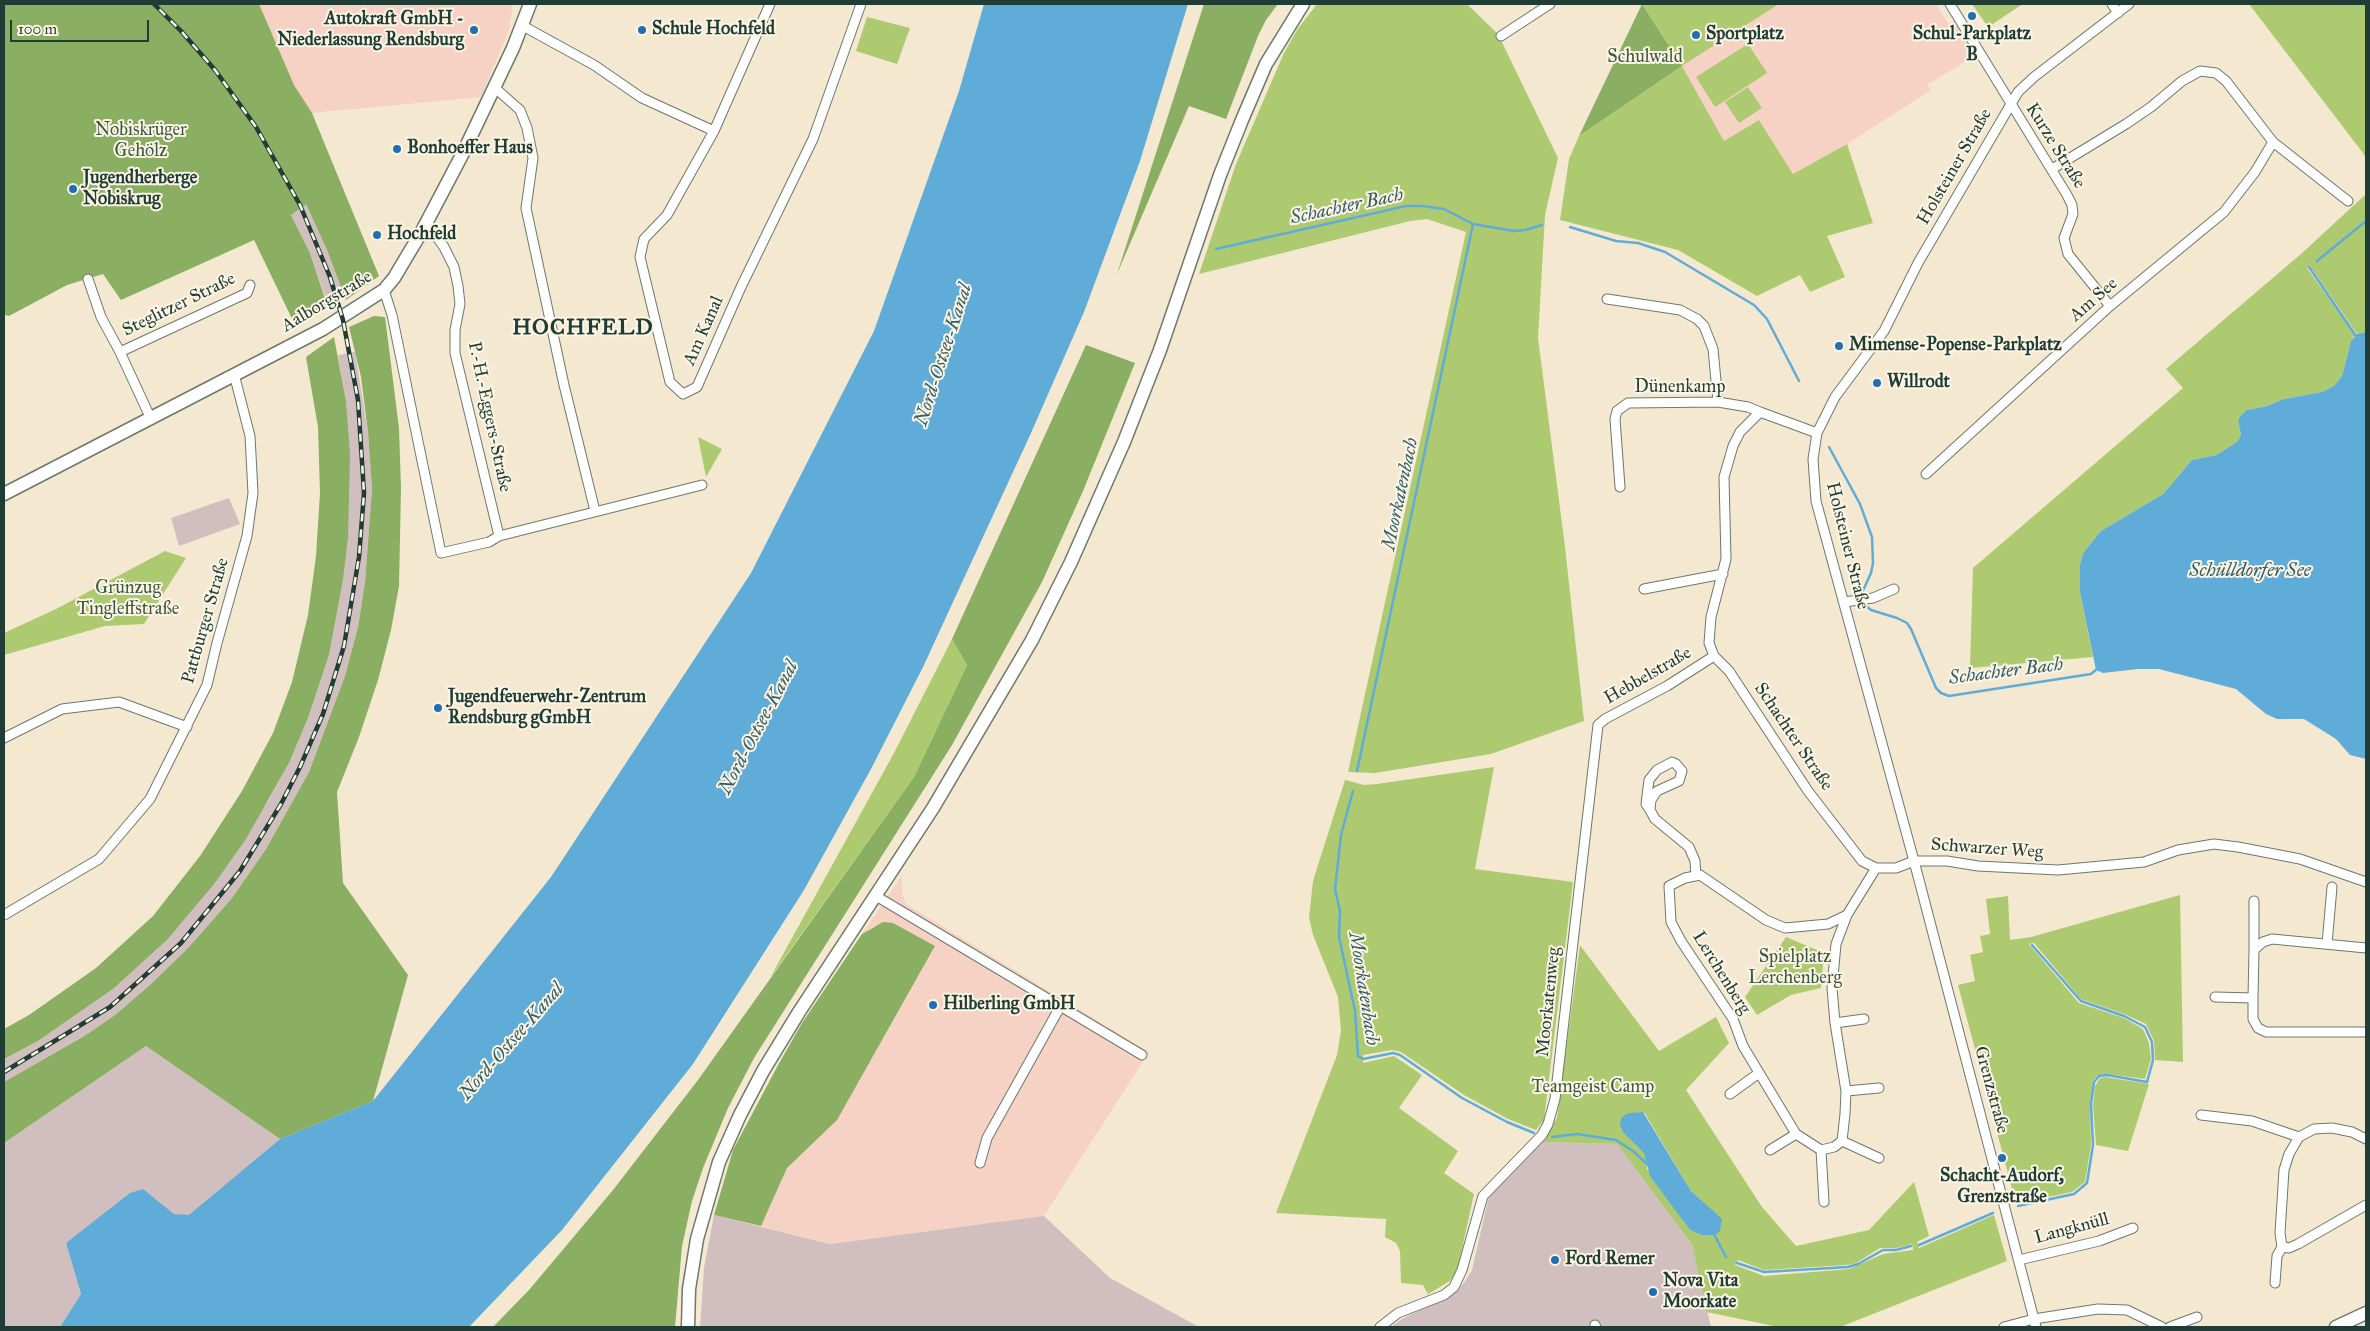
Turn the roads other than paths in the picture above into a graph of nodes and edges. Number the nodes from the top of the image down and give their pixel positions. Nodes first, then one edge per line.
1 (530, 4) edge
2 (770, 4) edge
3 (861, 4) edge
4 (1303, 4) edge
5 (1550, 4) edge
6 (1950, 4) edge
7 (2112, 4) edge
8 (2129, 4) edge
9 (2118, 13) junction
10 (523, 26) junction
11 (1502, 36) dead end
12 (494, 87) junction
13 (2010, 104) junction
14 (714, 131) junction
15 (2273, 142) junction
16 (2052, 170) junction
17 (2348, 201) dead end
18 (426, 222) junction
19 (88, 279) dead end
20 (250, 285) dead end
21 (384, 290) junction
22 (1607, 299) dead end
23 (2110, 306) junction
24 (120, 352) junction
25 (234, 374) junction
26 (1718, 402) junction
27 (1760, 412) junction
28 (151, 418) junction
29 (1817, 433) junction
30 (1926, 474) dead end
31 (702, 485) dead end
32 (1620, 487) dead end
33 (4, 494) edge
34 (595, 511) junction
35 (499, 536) junction
36 (1723, 574) junction
37 (1644, 589) dead end
38 (1894, 589) dead end
39 (1844, 602) junction
40 (1714, 656) junction
41 (1598, 725) joint
42 (187, 727) junction
43 (4, 738) edge
44 (1650, 810) junction
45 (1914, 860) junction
46 (1876, 868) junction
47 (1696, 875) junction
48 (2366, 882) edge
49 (2332, 887) dead end
50 (876, 896) junction
51 (2254, 900) dead end
52 (4, 915) edge
53 (1847, 915) junction
54 (2327, 944) junction
55 (2366, 948) edge
56 (2254, 950) junction
57 (2215, 998) dead end
58 (2252, 998) junction
59 (1060, 1007) junction
60 (1864, 1019) dead end
61 (1835, 1023) junction
62 (2366, 1032) edge
63 (1142, 1055) dead end
64 (1759, 1073) junction
65 (1879, 1088) dead end
66 (1846, 1091) junction
67 (1730, 1094) dead end
68 (2201, 1116) dead end
69 (1796, 1134) junction
70 (2300, 1137) junction
71 (2366, 1139) edge
72 (1842, 1141) junction
73 (1770, 1150) dead end
74 (1822, 1150) junction
75 (1878, 1158) dead end
76 (980, 1163) dead end
77 (1824, 1202) dead end
78 (2366, 1205) edge
79 (2133, 1228) dead end
80 (2282, 1247) junction
81 (2019, 1260) junction
82 (2275, 1283) dead end
83 (2366, 1313) edge
84 (2197, 1317) dead end
85 (2035, 1323) edge
86 (688, 1327) edge
87 (1380, 1327) edge
88 (2004, 1327) edge
89 (2162, 1327) edge
90 (2170, 1327) edge
91 (2336, 1327) edge

1 - 10 main road, Aalborgstraße
2 - 14 street, Am Kanal
3 - 14 street, Am Kanal
4 - 50 main road
5 - 11 street
6 - 13 street, Kurze Straße
7 - 9 street
8 - 9 street, Holsteiner Straße
9 - 13 street, Holsteiner Straße
10 - 12 main road, Aalborgstraße
10 - 14 street
12 - 18 main road, Aalborgstraße
12 - 34 street
13 - 16 street, Kurze Straße
13 - 29 street, Holsteiner Straße
15 - 16 street
15 - 17 street
15 - 23 street, Am See
16 - 23 street, Kurze Straße
18 - 21 main road, Aalborgstraße
18 - 35 street, P.-H.-Eggers-Straße
19 - 24 street, Steglitzer Straße
20 - 24 street, Steglitzer Straße
21 - 25 main road, Aalborgstraße
21 - 35 street
22 - 26 street
23 - 30 street, Am See
24 - 28 street, Steglitzer Straße
25 - 28 main road, Aalborgstraße
25 - 42 street, Pattburger Straße
26 - 27 street, Dünenkamp
26 - 32 street, Dünenkamp
27 - 29 street
27 - 36 street
28 - 33 main road, Aalborgstraße
29 - 39 street, Holsteiner Straße
31 - 34 street
34 - 35 street
36 - 37 street
36 - 40 street
38 - 39 street
39 - 45 street, Holsteiner Straße
40 - 41 street, Hebbelstraße
40 - 46 street, Schachter Straße
41 - 87 street, Moorkatenweg
42 - 43 street
42 - 52 street, Pattburger Straße
44 - 44 street
44 - 47 street
45 - 46 street
45 - 48 street, Schwarzer Weg
45 - 81 street, Grenzstraße
46 - 53 street
47 - 53 street
47 - 64 street, Lerchenberg
49 - 54 street
50 - 59 street
50 - 86 main road
51 - 56 street
53 - 61 street
54 - 55 street
54 - 56 street
56 - 58 street
57 - 58 street
58 - 62 street
59 - 63 street
59 - 76 street
60 - 61 street
61 - 66 street
64 - 67 street
64 - 69 street, Lerchenberg
65 - 66 street
66 - 72 street
68 - 70 street
69 - 73 street
69 - 74 street, Lerchenberg
70 - 71 street
70 - 80 street
72 - 74 street
72 - 75 street
74 - 77 street
78 - 80 street
79 - 81 street, Langknüll
80 - 82 street
81 - 85 street, Grenzstraße
83 - 91 main road
84 - 90 street
85 - 88 street
85 - 89 street

